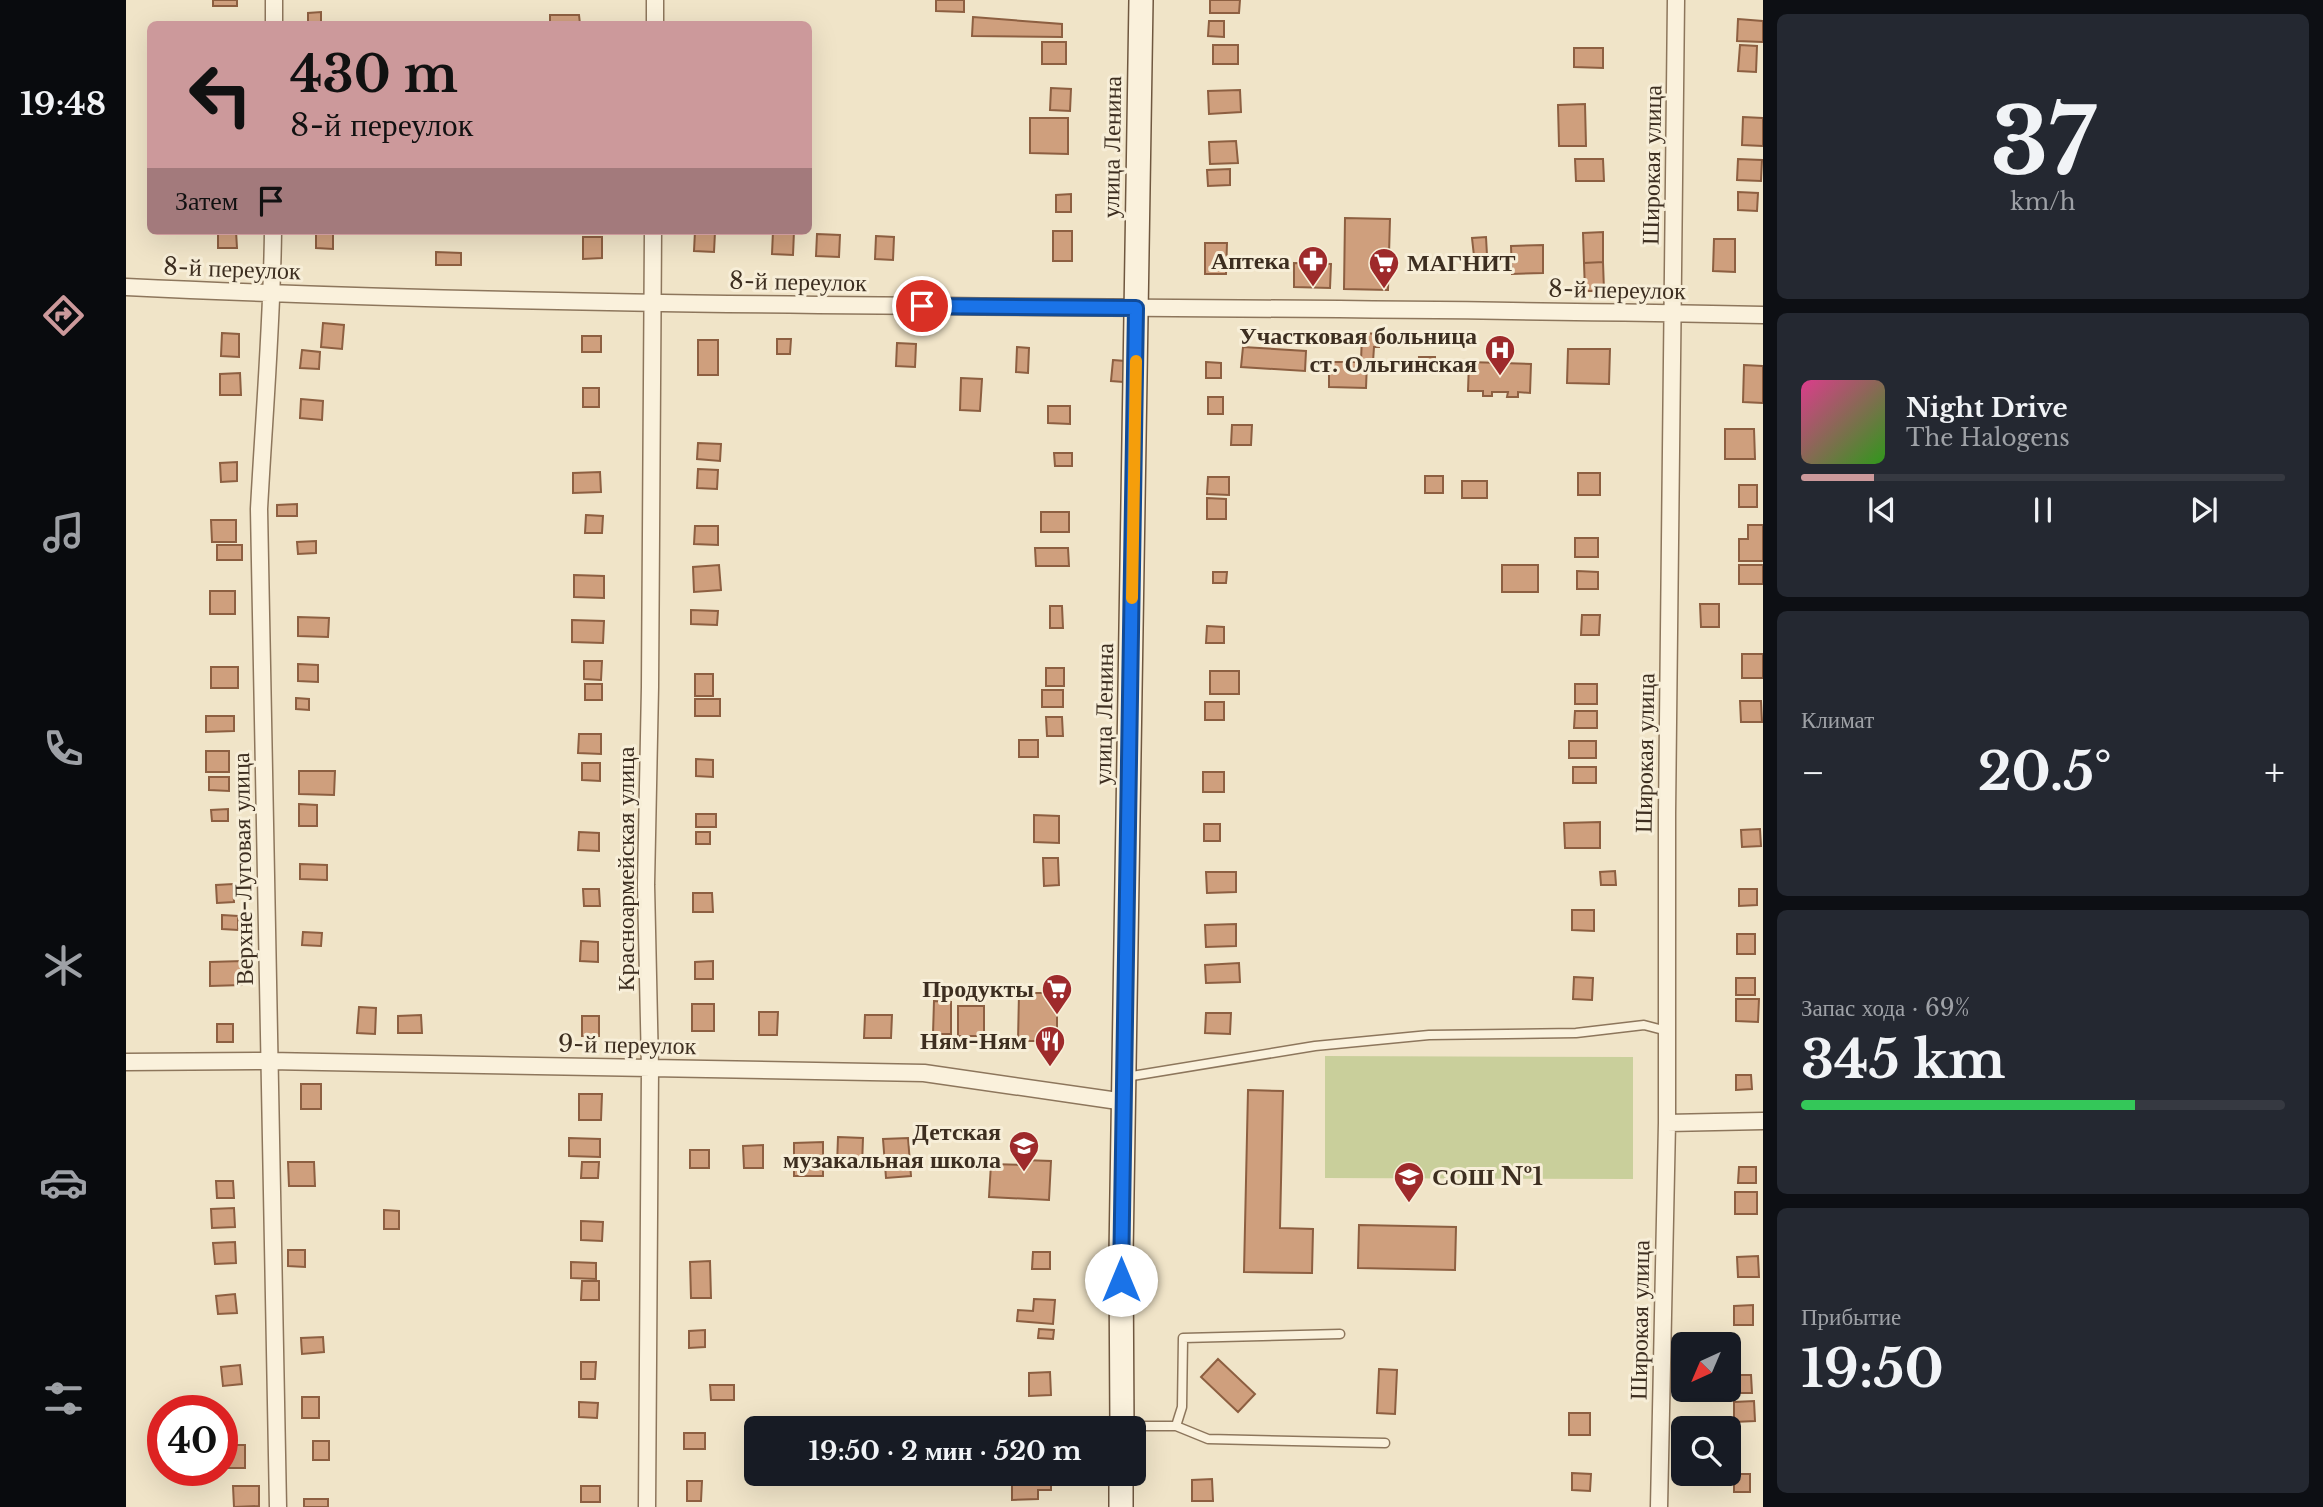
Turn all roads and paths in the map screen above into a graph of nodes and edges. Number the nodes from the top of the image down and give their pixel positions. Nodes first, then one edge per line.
1 (274, 0) edge
2 (655, 0) edge
3 (1141, 0) edge
4 (1676, 0) edge
5 (274, 21) edge
6 (655, 21) edge
7 (273, 235) edge
8 (653, 235) edge
9 (126, 287) edge
10 (272, 294) junction
11 (653, 303) junction
12 (1136, 308) junction
13 (1673, 313) junction
14 (1763, 315) edge
15 (1667, 1031) junction
16 (269, 1061) junction
17 (126, 1062) edge
18 (650, 1068) junction
19 (1126, 1077) junction
20 (1125, 1102) junction
21 (1763, 1121) edge
22 (1667, 1123) junction
23 (1340, 1334) dead end
24 (1122, 1416) edge
25 (1176, 1426) junction
26 (1146, 1427) edge
27 (1385, 1443) dead end
28 (1121, 1486) edge
29 (278, 1507) edge
30 (647, 1507) edge
31 (1121, 1507) edge
32 (1659, 1507) edge

1 - 5 street
2 - 6 street
3 - 12 street, улица Ленина
4 - 13 street, Широкая улица
7 - 10 street, Верхне-Луговая улица
8 - 11 street, Красноармейская улица
9 - 10 street, 8-й переулок
10 - 11 street, 8-й переулок
10 - 16 street, Верхне-Луговая улица
11 - 12 street, 8-й переулок
11 - 18 street, Красноармейская улица
12 - 13 street, 8-й переулок
12 - 19 street, улица Ленина
13 - 14 street, 8-й переулок
13 - 15 street, Широкая улица
15 - 19 lane
15 - 22 street, Широкая улица
16 - 17 street, 9-й переулок
16 - 18 street, 9-й переулок
16 - 29 street, Верхне-Луговая улица
18 - 20 street, 9-й переулок
18 - 30 street, Красноармейская улица
19 - 20 street, улица Ленина
20 - 24 street, улица Ленина
21 - 22 street
22 - 32 street, Широкая улица
23 - 25 lane
25 - 26 lane
25 - 27 lane
28 - 31 street

